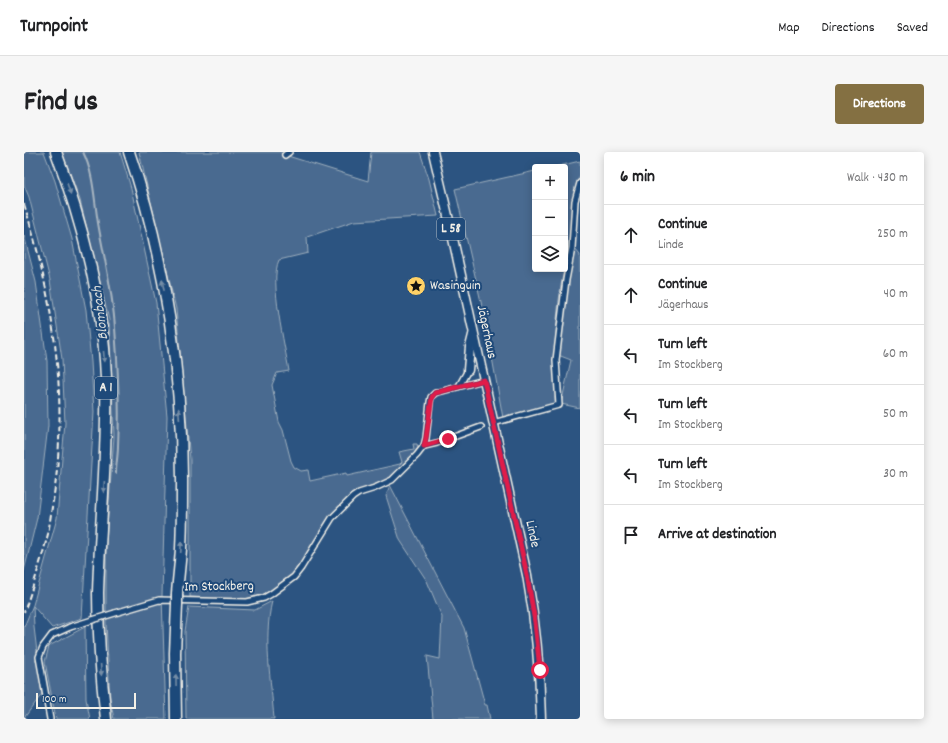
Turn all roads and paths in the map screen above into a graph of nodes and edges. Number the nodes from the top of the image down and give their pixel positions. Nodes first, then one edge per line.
1 (56, 152) edge
2 (129, 152) edge
3 (433, 152) edge
4 (580, 183) edge
5 (474, 332) junction
6 (468, 370) joint
7 (484, 380) junction
8 (459, 386) junction
9 (493, 423) junction
10 (480, 427) dead end
11 (424, 446) junction
12 (50, 719) edge
13 (106, 719) edge
14 (176, 719) edge
15 (541, 719) edge

1 -> 13 highway, A 1
14 -> 2 highway
3 - 5 main road, Jägerhaus / L 58
4 - 9 street
5 - 6 main road
5 - 7 main road, Jägerhaus / L 58
6 - 8 street
7 - 8 street, Im Stockberg
7 - 9 main road, Jägerhaus / L 58
8 - 11 street, Im Stockberg
9 - 15 main road, Linde / L 58
10 - 11 street
11 - 12 street, Im Stockberg, bridge

